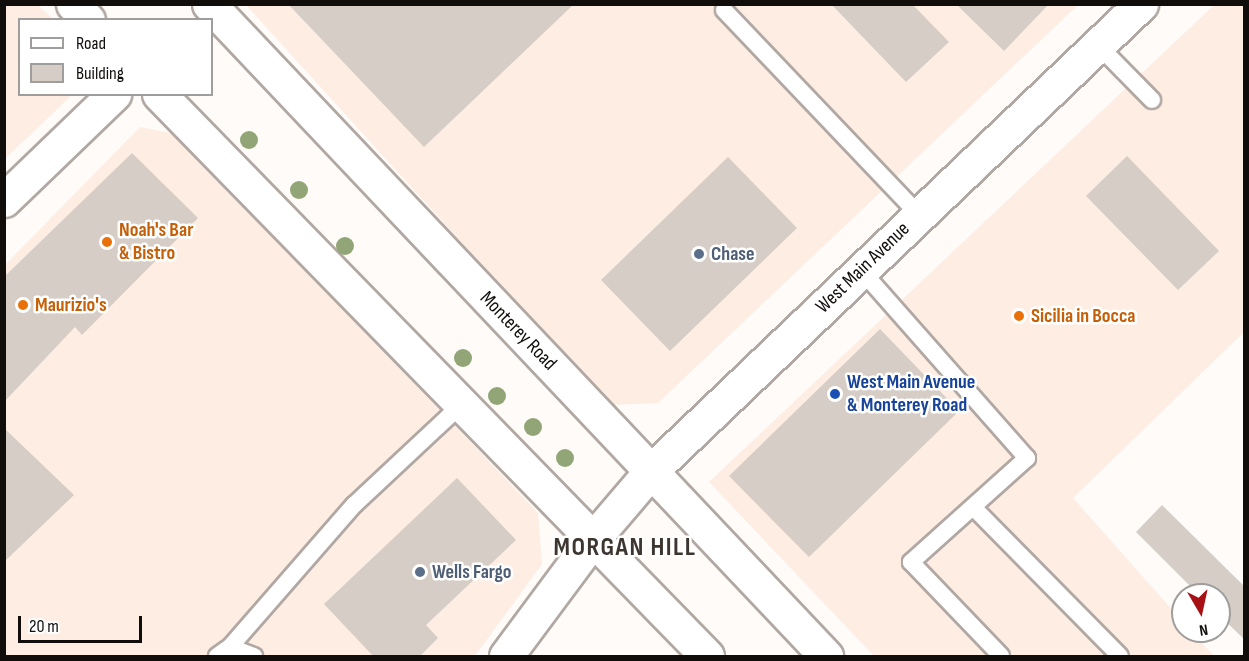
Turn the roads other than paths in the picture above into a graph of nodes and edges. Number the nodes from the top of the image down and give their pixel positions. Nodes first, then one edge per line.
1 (74, 4) edge
2 (1141, 4) edge
3 (211, 5) edge
4 (724, 10) dead end
5 (86, 18) edge
6 (1098, 45) junction
7 (112, 96) edge
8 (161, 96) edge
9 (1152, 100) dead end
10 (4, 200) edge
11 (918, 215) junction
12 (861, 270) junction
13 (462, 404) junction
14 (651, 471) junction
15 (973, 507) junction
16 (593, 539) junction
17 (224, 652) edge
18 (254, 657) edge
19 (506, 657) edge
20 (707, 657) edge
21 (826, 657) edge
22 (1001, 657) edge
23 (1120, 657) edge

1 - 5 main road
2 - 6 main road, West Main Avenue
3 - 14 main road, Monterey Road
4 - 11 lane
6 - 9 lane
6 - 11 main road, West Main Avenue
7 - 10 main road
8 - 13 main road
11 - 12 main road, West Main Avenue
12 - 14 main road, West Main Avenue
12 - 15 lane
13 - 16 main road
13 - 17 lane
14 - 16 main road, West Main Avenue
14 - 21 main road, Monterey Road
15 - 22 lane
15 - 23 lane
16 - 19 main road, West Main Avenue
16 - 20 main road
17 - 18 lane

